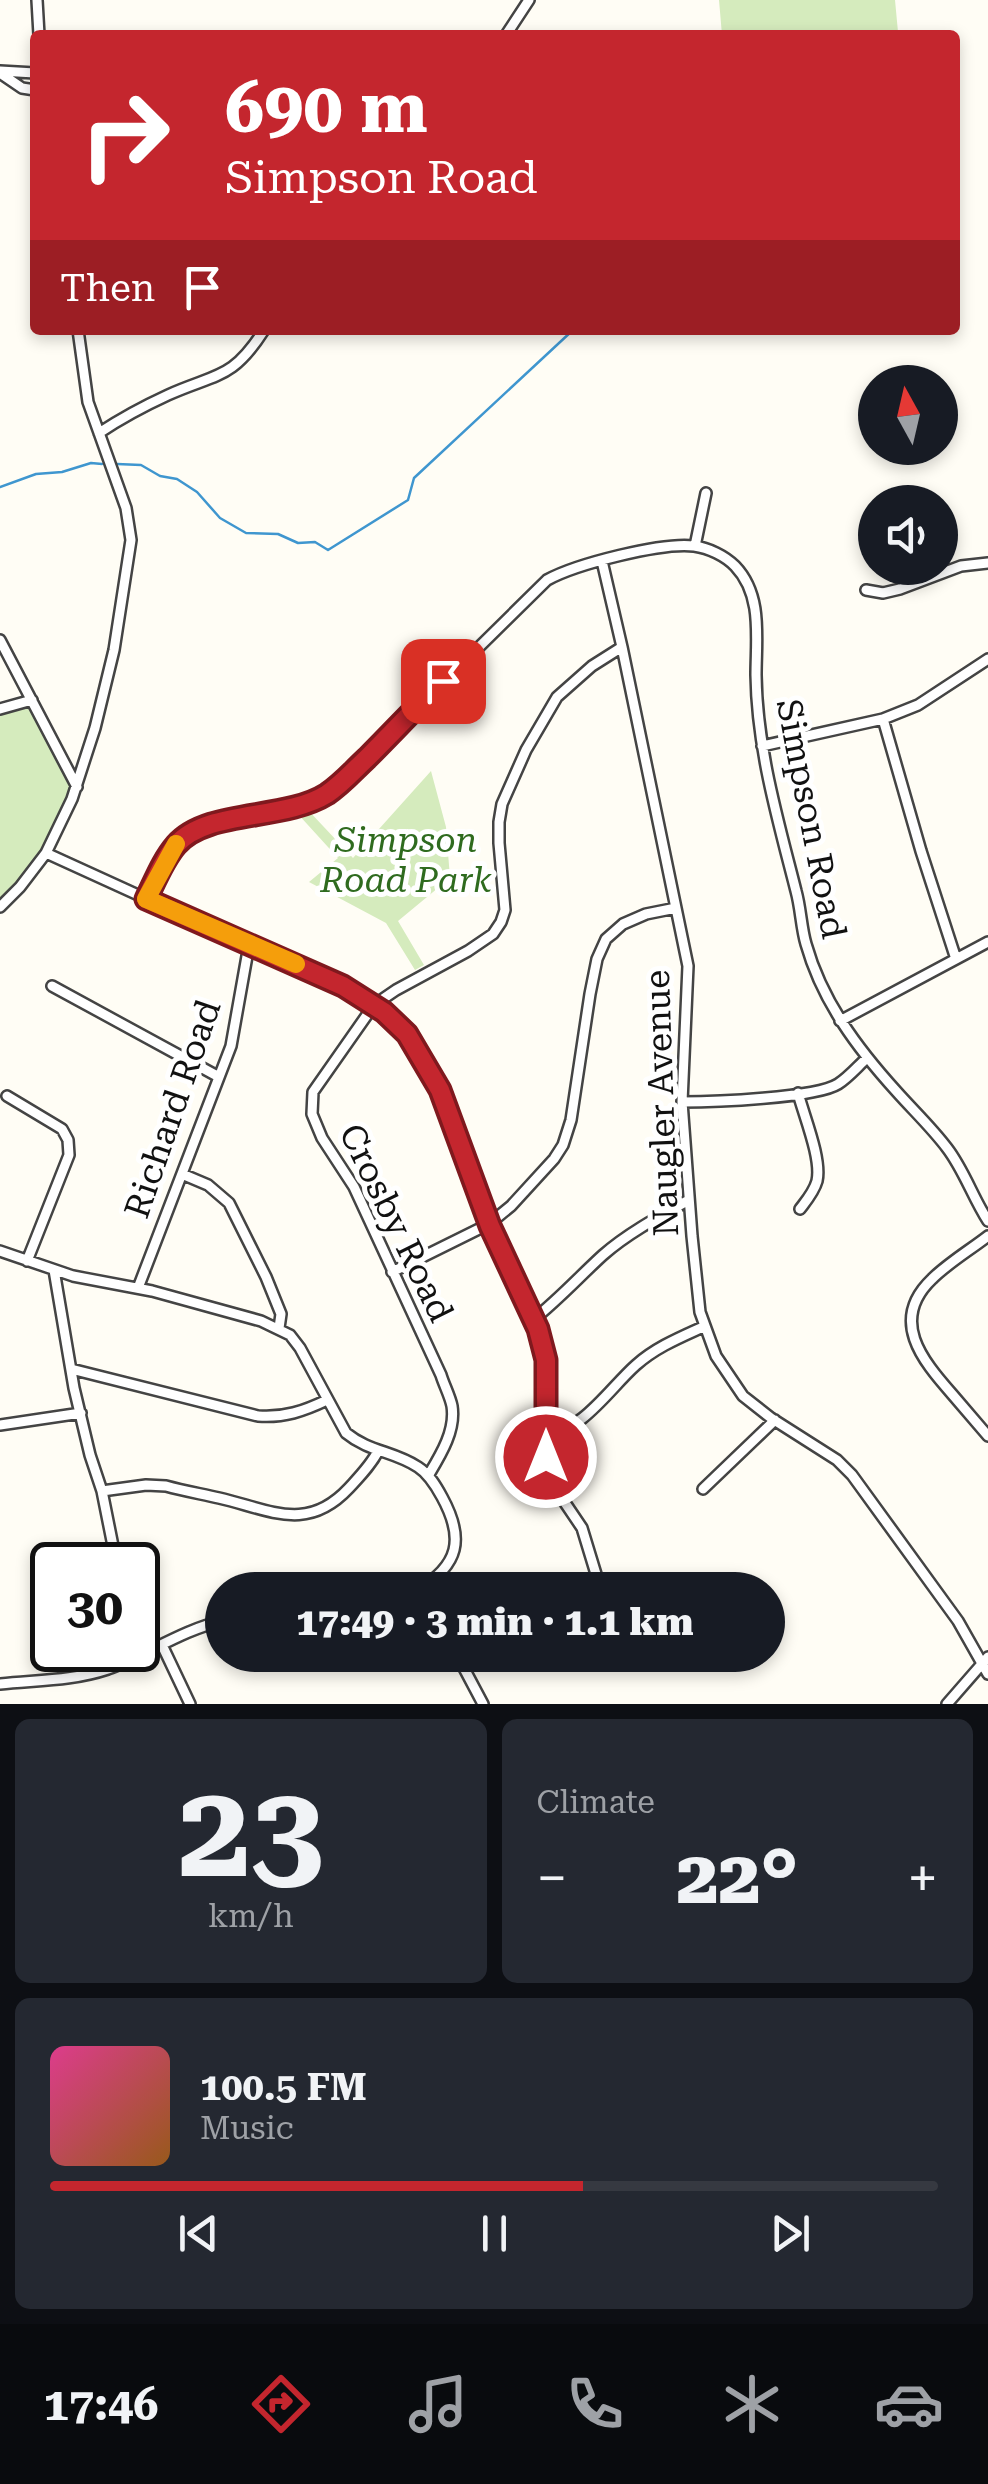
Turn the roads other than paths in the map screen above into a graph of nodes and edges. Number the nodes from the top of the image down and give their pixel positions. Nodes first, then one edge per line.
1 (37, 0) edge
2 (529, 0) edge
3 (38, 30) edge
4 (509, 30) edge
5 (0, 72) edge
6 (30, 73) edge
7 (30, 89) edge
8 (79, 335) edge
9 (260, 335) edge
10 (98, 433) junction
11 (706, 492) dead end
12 (695, 546) junction
13 (602, 562) junction
14 (988, 562) edge
15 (866, 590) dead end
16 (0, 640) edge
17 (622, 647) junction
18 (988, 659) edge
19 (32, 700) junction
20 (0, 709) edge
21 (883, 719) junction
22 (762, 746) junction
23 (77, 787) junction
24 (46, 853) junction
25 (146, 899) junction
26 (0, 907) edge
27 (676, 908) junction
28 (988, 942) edge
29 (249, 946) junction
30 (956, 959) junction
31 (52, 986) dead end
32 (374, 1005) junction
33 (840, 1020) junction
34 (868, 1058) junction
35 (219, 1076) junction
36 (798, 1093) junction
37 (7, 1096) dead end
38 (682, 1102) junction
39 (182, 1174) junction
40 (689, 1200) junction
41 (800, 1209) dead end
42 (988, 1222) edge
43 (489, 1224) junction
44 (988, 1236) edge
45 (0, 1251) edge
46 (27, 1261) junction
47 (54, 1270) junction
48 (392, 1272) junction
49 (138, 1288) junction
50 (534, 1319) junction
51 (705, 1326) junction
52 (279, 1328) junction
53 (71, 1369) junction
54 (327, 1400) junction
55 (80, 1413) junction
56 (775, 1420) junction
57 (0, 1425) edge
58 (545, 1435) junction
59 (988, 1436) edge
60 (378, 1451) junction
61 (428, 1476) junction
62 (703, 1489) dead end
63 (102, 1491) junction
64 (112, 1542) edge
65 (440, 1572) edge
66 (595, 1572) edge
67 (205, 1626) edge
68 (162, 1645) junction
69 (985, 1660) edge
70 (466, 1672) edge
71 (988, 1674) edge
72 (0, 1684) edge
73 (190, 1704) edge
74 (483, 1704) edge
75 (947, 1704) edge

1 - 3 street
2 - 4 street
5 - 6 street
5 - 7 street
8 - 10 street
9 - 10 street
10 - 23 street
11 - 12 street
12 - 13 street
12 - 22 street, Simpson Road
13 - 17 street, Naugler Avenue
13 - 25 street
14 - 15 street
16 - 19 street
17 - 27 street, Naugler Avenue
17 - 32 street
18 - 21 street
19 - 20 street
19 - 23 street
21 - 22 street
21 - 30 street
22 - 33 street, Simpson Road
23 - 24 street
24 - 25 street
24 - 26 street
25 - 29 street
27 - 38 street, Naugler Avenue
27 - 43 street
28 - 30 street
29 - 32 street
29 - 35 street, Richard Road
30 - 33 street
31 - 35 street
32 - 43 street
32 - 48 street, Crosby Road
33 - 34 street, Simpson Road
34 - 36 street
34 - 42 street, Simpson Road
35 - 39 street, Richard Road
36 - 38 street
36 - 41 street
37 - 46 street
38 - 40 street, Naugler Avenue
39 - 49 street, Richard Road
39 - 52 street
40 - 50 street
40 - 51 street, Naugler Avenue
43 - 48 street
43 - 50 street
44 - 59 street
45 - 46 street
46 - 47 street
47 - 49 street
47 - 53 street
48 - 61 street, Crosby Road
49 - 52 street
50 - 58 street
51 - 56 street, Naugler Avenue
51 - 58 street
52 - 54 street
53 - 54 street
53 - 55 street
54 - 60 street
55 - 57 street
55 - 63 street
56 - 62 street
56 - 69 street, Naugler Avenue
58 - 66 street
60 - 61 street
60 - 63 street
61 - 65 street
63 - 64 street
67 - 68 street
68 - 72 street
68 - 73 street
69 - 71 street, Naugler Avenue
69 - 75 street
70 - 74 street

